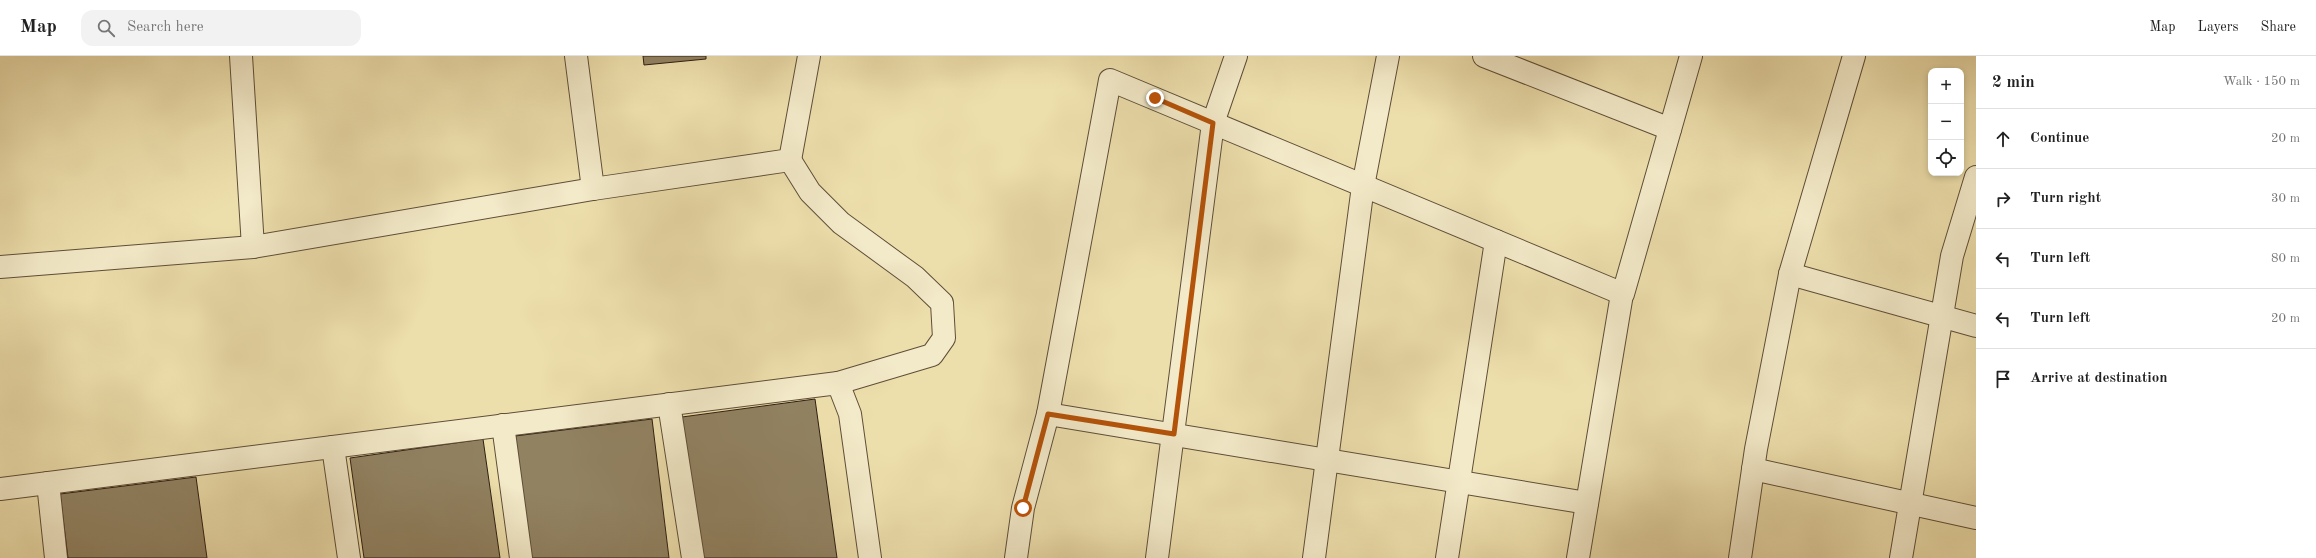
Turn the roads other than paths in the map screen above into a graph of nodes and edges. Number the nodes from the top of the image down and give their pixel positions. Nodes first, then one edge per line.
1 (241, 56) edge
2 (576, 56) edge
3 (809, 56) edge
4 (1236, 56) edge
5 (1388, 56) edge
6 (1484, 56) edge
7 (1691, 56) edge
8 (1854, 56) edge
9 (1213, 123) junction
10 (1670, 129) junction
11 (790, 160) junction
12 (1976, 177) edge
13 (1363, 186) junction
14 (593, 189) junction
15 (1496, 241) junction
16 (253, 247) junction
17 (0, 267) edge
18 (1790, 274) junction
19 (1622, 294) junction
20 (1942, 318) junction
21 (1976, 326) edge
22 (838, 383) junction
23 (669, 404) junction
24 (1048, 414) junction
25 (503, 426) junction
26 (1174, 434) junction
27 (333, 447) junction
28 (1326, 460) junction
29 (1753, 469) junction
30 (1459, 482) junction
31 (48, 483) junction
32 (0, 489) edge
33 (1587, 503) junction
34 (1911, 504) junction
35 (1976, 518) edge
36 (56, 558) edge
37 (350, 558) edge
38 (521, 558) edge
39 (693, 558) edge
40 (870, 558) edge
41 (1016, 558) edge
42 (1157, 558) edge
43 (1314, 558) edge
44 (1447, 558) edge
45 (1578, 558) edge
46 (1740, 558) edge
47 (1901, 558) edge

1 - 16 street
2 - 14 street
3 - 11 street
4 - 9 street
5 - 13 street
6 - 10 street
7 - 10 street
8 - 18 street
9 - 13 street
9 - 24 street
9 - 26 street
10 - 19 street
11 - 14 street
11 - 22 street
12 - 20 street
13 - 15 street
13 - 28 street
14 - 16 street
15 - 19 street
15 - 30 street
16 - 17 street
18 - 20 street
18 - 29 street
19 - 33 street
20 - 21 street
20 - 34 street
22 - 23 street
22 - 40 street
23 - 25 street
23 - 39 street
24 - 26 street
24 - 41 street
25 - 27 street
25 - 38 street
26 - 28 street
26 - 42 street
27 - 31 street
27 - 37 street
28 - 30 street
28 - 43 street
29 - 34 street
29 - 46 street
30 - 33 street
30 - 44 street
31 - 32 street
31 - 36 street
33 - 45 street
34 - 35 street
34 - 47 street

